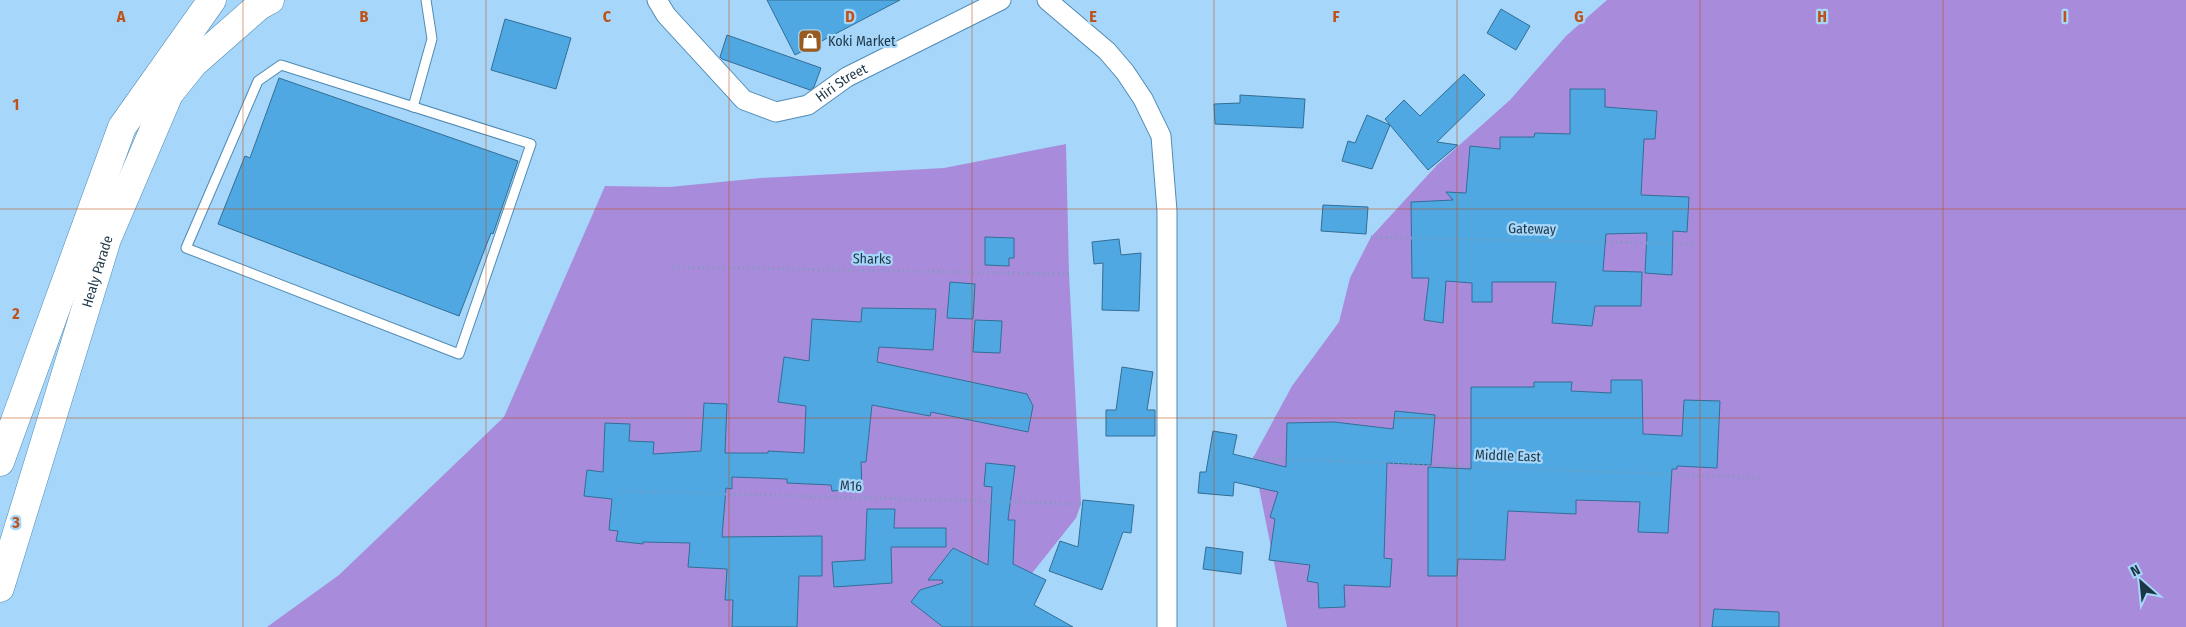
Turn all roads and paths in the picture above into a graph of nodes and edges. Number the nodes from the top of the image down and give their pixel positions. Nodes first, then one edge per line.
1 (212, 0) edge
2 (270, 0) edge
3 (426, 0) edge
4 (657, 0) edge
5 (1002, 0) edge
6 (1047, 0) edge
7 (413, 107) junction
8 (1371, 237) dead end
9 (1693, 244) dead end
10 (673, 267) dead end
11 (1069, 274) dead end
12 (1253, 458) dead end
13 (0, 462) edge
14 (1763, 478) dead end
15 (620, 491) dead end
16 (1081, 504) dead end
17 (0, 588) edge
18 (1167, 627) edge

1 - 13 highway, Healy Parade
2 - 17 highway, Healy Parade
3 - 7 lane
4 - 5 street, Hiri Street
6 - 18 street
7 - 7 lane
8 - 9 path, Gateway
10 - 11 path, Sharks
12 - 14 path, Middle East
15 - 16 path, M16

